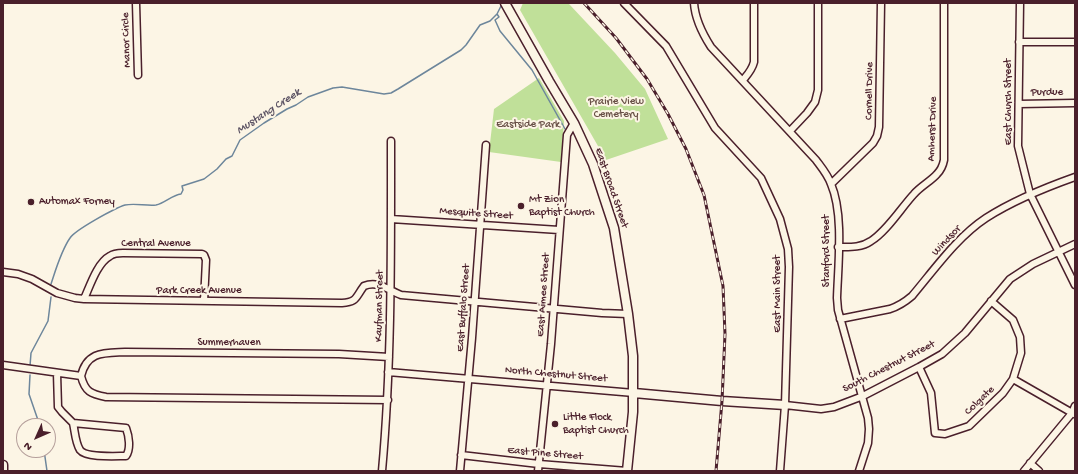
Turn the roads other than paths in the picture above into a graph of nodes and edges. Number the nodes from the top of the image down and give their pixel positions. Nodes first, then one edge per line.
1 (136, 3) edge
2 (624, 3) edge
3 (694, 3) edge
4 (754, 3) edge
5 (818, 3) edge
6 (881, 3) edge
7 (944, 3) edge
8 (1020, 3) edge
9 (507, 6) edge
10 (1019, 42) junction
11 (1075, 42) edge
12 (138, 75) dead end
13 (743, 80) junction
14 (1075, 103) edge
15 (1018, 104) junction
16 (574, 123) junction
17 (790, 131) junction
18 (391, 141) dead end
19 (486, 146) dead end
20 (1075, 177) edge
21 (831, 184) junction
22 (1030, 194) junction
23 (391, 218) junction
24 (480, 224) junction
25 (559, 230) junction
26 (1075, 244) edge
27 (838, 247) junction
28 (1059, 252) junction
29 (3, 272) edge
30 (1075, 285) edge
31 (390, 290) junction
32 (84, 299) junction
33 (204, 301) junction
34 (991, 301) junction
35 (475, 302) junction
36 (553, 308) junction
37 (628, 314) junction
38 (840, 319) junction
39 (389, 357) junction
40 (3, 365) edge
41 (920, 367) junction
42 (388, 372) junction
43 (57, 373) junction
44 (81, 376) junction
45 (468, 378) junction
46 (1013, 379) junction
47 (547, 386) junction
48 (634, 393) junction
49 (863, 396) junction
50 (388, 400) junction
51 (722, 401) joint
52 (785, 405) junction
53 (1075, 406) edge
54 (1073, 413) edge
55 (73, 423) junction
56 (461, 455) junction
57 (1030, 463) junction
58 (539, 464) junction
59 (3, 465) edge
60 (3, 471) edge
61 (382, 471) edge
62 (460, 471) edge
63 (538, 471) edge
64 (627, 471) edge
65 (780, 471) edge
66 (859, 471) edge
67 (1024, 471) edge
68 (1039, 471) edge

1 - 12 street, Manor Circle
2 - 52 street, East Main Street
3 - 13 street, Stanford Street
4 - 13 street
5 - 17 street
6 - 21 street, Cornell Drive
7 - 27 street, Amherst Drive
8 - 10 street, East Church Street
9 - 16 main road, East Broad Street
10 - 11 street
10 - 15 street, East Church Street
13 - 17 street, Stanford Street
14 - 15 street, Purdue
15 - 22 street, East Church Street
16 - 25 street, East Aimee Street
16 - 37 main road, East Broad Street
17 - 21 street, Stanford Street
18 - 23 street, Kaufman Street
19 - 24 street, East Buffalo Street
20 - 22 street, Windsor
21 - 27 street, Stanford Street
22 - 28 street, East Church Street
22 - 38 street, Windsor
23 - 24 street, Mesquite Street
23 - 31 street, Kaufman Street
24 - 25 street, Mesquite Street
24 - 35 street, East Buffalo Street
25 - 36 street, East Aimee Street
26 - 28 street, South Chestnut Street
27 - 38 street, Stanford Street
28 - 30 street, East Church Street
28 - 34 street, South Chestnut Street
29 - 32 street, Park Creek Avenue
31 - 33 street, Park Creek Avenue
31 - 35 street, Park Creek Avenue
31 - 39 street, Kaufman Street
32 - 33 street, Park Creek Avenue
32 - 33 street, Central Avenue
34 - 41 street, South Chestnut Street
34 - 46 street, Colgate
35 - 36 street, Park Creek Avenue
35 - 45 street, East Buffalo Street
36 - 37 street, Park Creek Avenue
36 - 47 street, East Aimee Street
37 - 48 main road, East Broad Street
38 - 49 street, Stanford Street
39 - 42 street, Kaufman Street
39 - 44 street, Summerhaven
40 - 43 street
41 - 46 street, Colgate
41 - 49 street, South Chestnut Street
42 - 45 street, North Chestnut Street
42 - 50 street, Kaufman Street
43 - 44 street
43 - 55 street
44 - 50 street
45 - 47 street, North Chestnut Street
45 - 56 street, East Buffalo Street
46 - 54 street
47 - 48 street, North Chestnut Street
47 - 58 street, East Aimee Street
48 - 51 main road, North Chestnut Street
48 - 64 main road, East Broad Street
49 - 52 street, South Chestnut Street
49 - 66 street, Stanford Street
50 - 61 street, Kaufman Street
51 - 52 main road, South Chestnut Street
52 - 65 street, East Main Street
53 - 54 street
54 - 57 street
55 - 55 street
56 - 58 street, East Pine Street
56 - 62 street, East Buffalo Street
57 - 67 street
57 - 68 street
58 - 63 street, East Aimee Street
58 - 64 street, East Pine Street
59 - 60 main road

